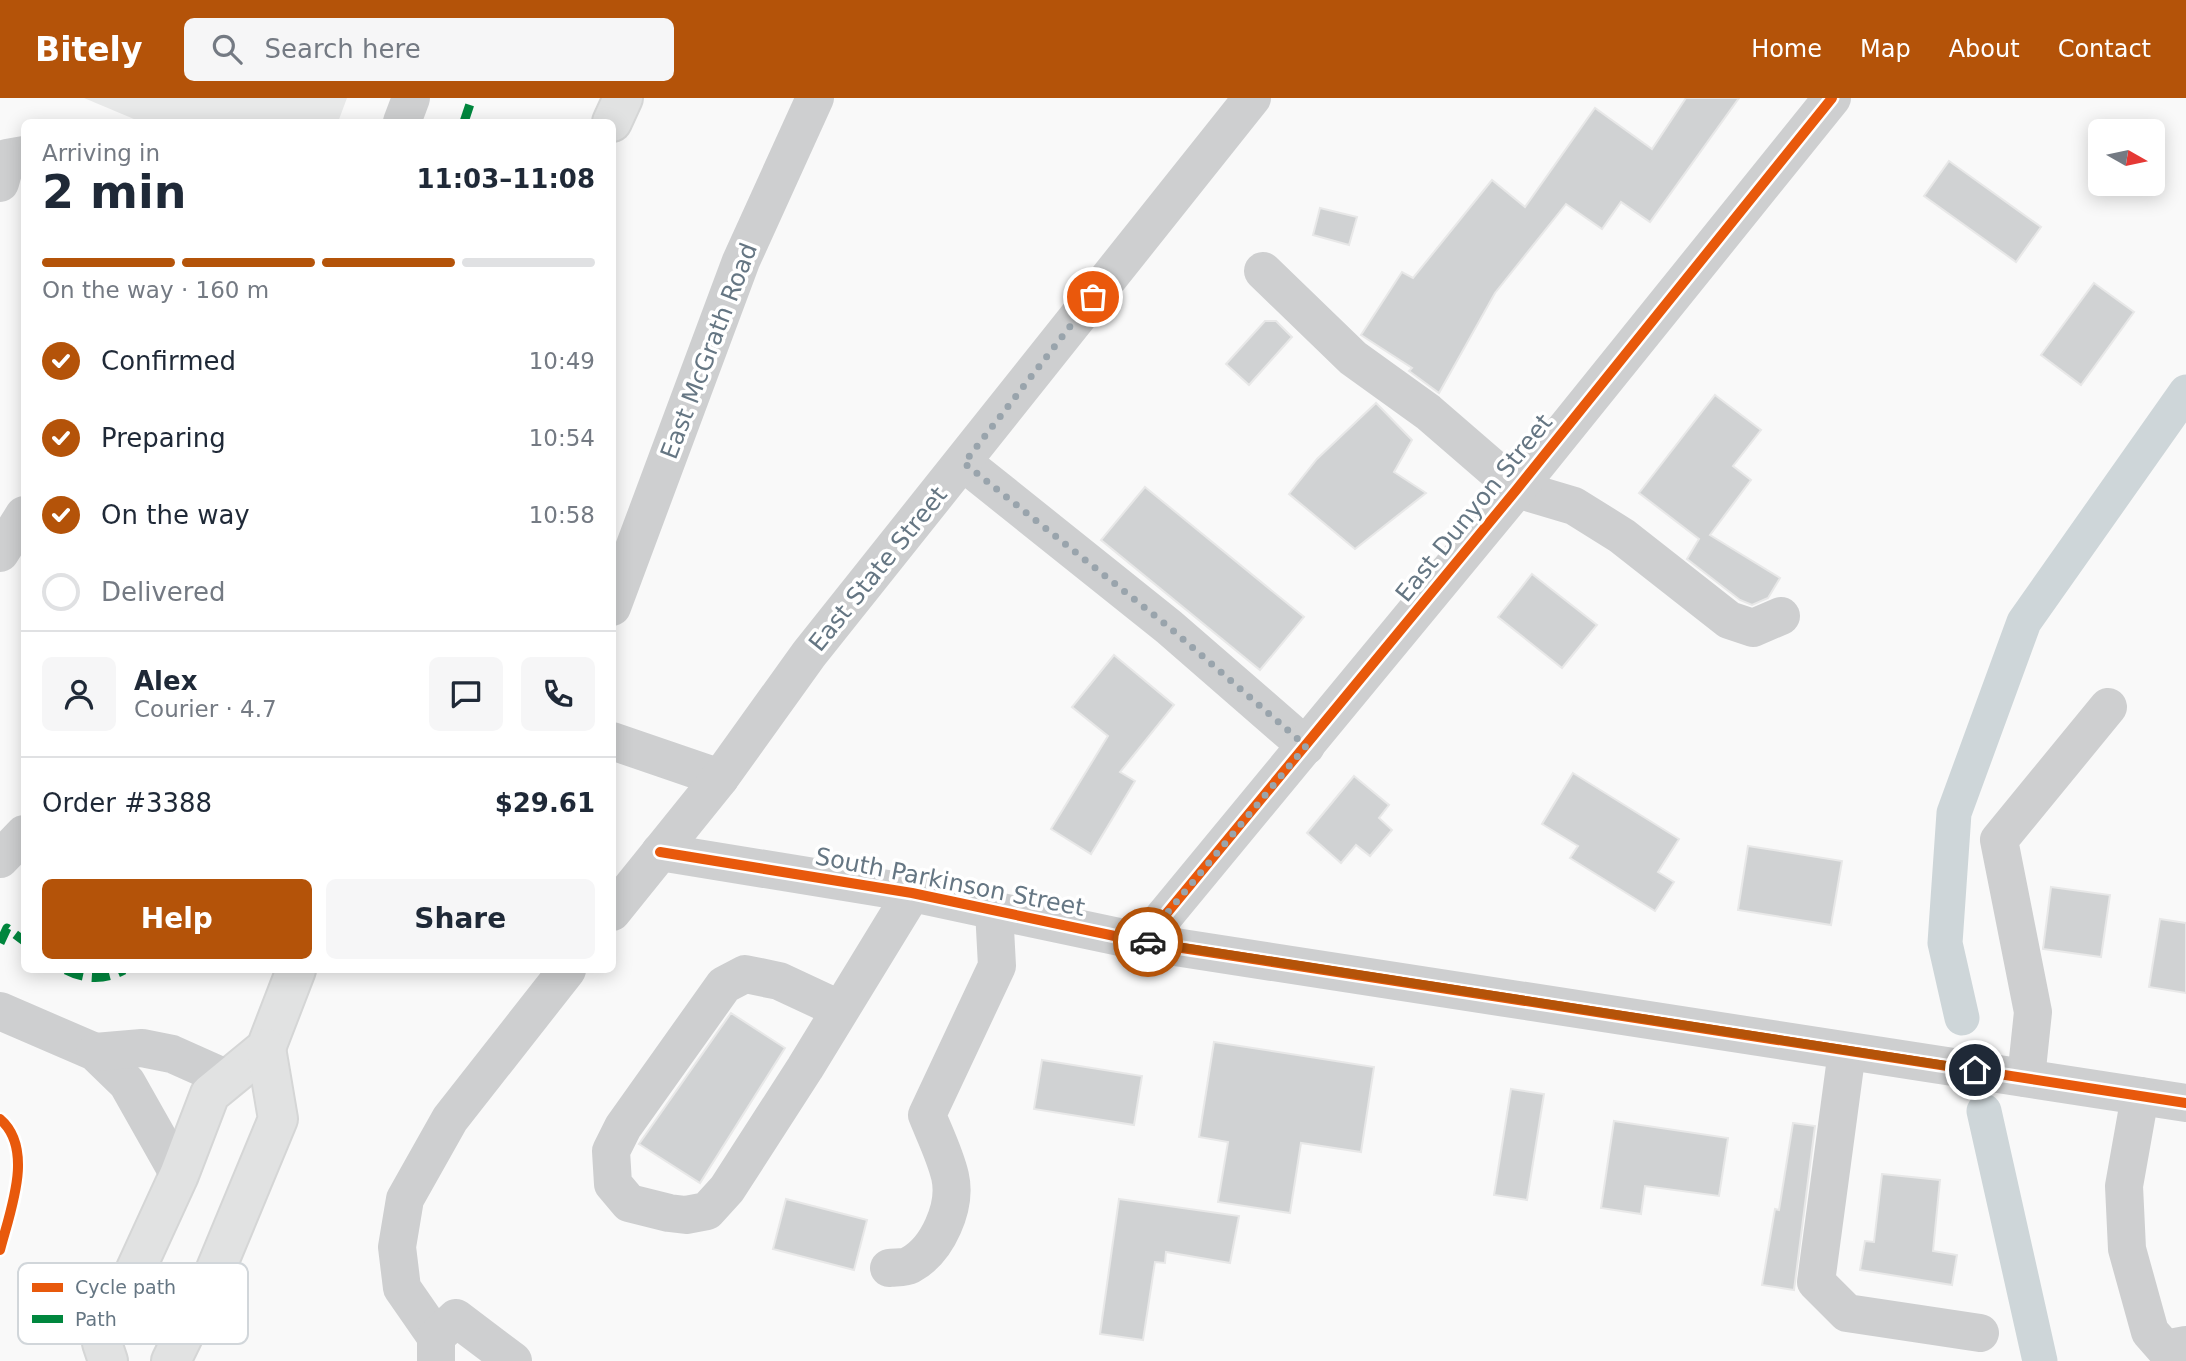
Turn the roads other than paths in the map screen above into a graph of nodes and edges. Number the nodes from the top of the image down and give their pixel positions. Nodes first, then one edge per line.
1 (411, 98) edge
2 (623, 98) edge
3 (815, 98) edge
4 (1252, 98) edge
5 (1832, 98) edge
6 (403, 119) edge
7 (613, 119) edge
8 (21, 156) edge
9 (0, 183) edge
10 (1263, 271) dead end
11 (964, 463) junction
12 (1517, 489) junction
13 (21, 520) edge
14 (0, 553) edge
15 (616, 596) edge
16 (1781, 616) dead end
17 (2108, 707) dead end
18 (616, 742) edge
19 (1306, 746) junction
20 (720, 778) junction
21 (21, 837) edge
22 (660, 852) junction
23 (0, 859) edge
24 (912, 893) junction
25 (616, 907) edge
26 (994, 910) junction
27 (1143, 942) junction
28 (295, 973) edge
29 (565, 973) edge
30 (839, 1009) junction
31 (0, 1011) edge
32 (266, 1048) junction
33 (1847, 1051) junction
34 (95, 1052) junction
35 (228, 1079) junction
36 (2026, 1079) junction
37 (2140, 1096) junction
38 (2186, 1103) edge
39 (179, 1175) junction
40 (139, 1263) edge
41 (218, 1263) edge
42 (889, 1268) dead end
43 (1980, 1333) dead end
44 (102, 1344) edge
45 (179, 1344) edge
46 (2186, 1345) edge
47 (436, 1349) edge
48 (108, 1361) edge
49 (171, 1361) edge
50 (513, 1361) edge

1 - 6 street
2 - 7 highway
3 - 15 street, East McGrath Road
4 - 11 street, East State Street
5 - 12 street, East Dunyon Street
8 - 9 street
10 - 12 street
11 - 19 street
11 - 20 street, East State Street
12 - 16 street
12 - 19 street, East Dunyon Street
13 - 14 street
17 - 36 street
18 - 20 street
19 - 27 street, East Dunyon Street
20 - 22 street, East State Street
21 - 23 street
22 - 24 street, South Parkinson Street
22 - 25 street, East State Street
24 - 26 street, South Parkinson Street
24 - 30 street
26 - 27 street, South Parkinson Street
26 - 42 street
27 - 33 street, South Parkinson Street
28 - 32 highway
29 - 47 street
30 - 30 street
31 - 34 street
32 - 35 highway
32 - 41 highway
33 - 36 street, South Parkinson Street
33 - 43 street
34 - 35 street
34 - 39 street
35 - 39 highway
36 - 37 street, South Parkinson Street
37 - 38 street, South Parkinson Street
37 - 46 street
39 - 40 highway
44 - 48 highway
45 - 49 highway
47 - 50 street

